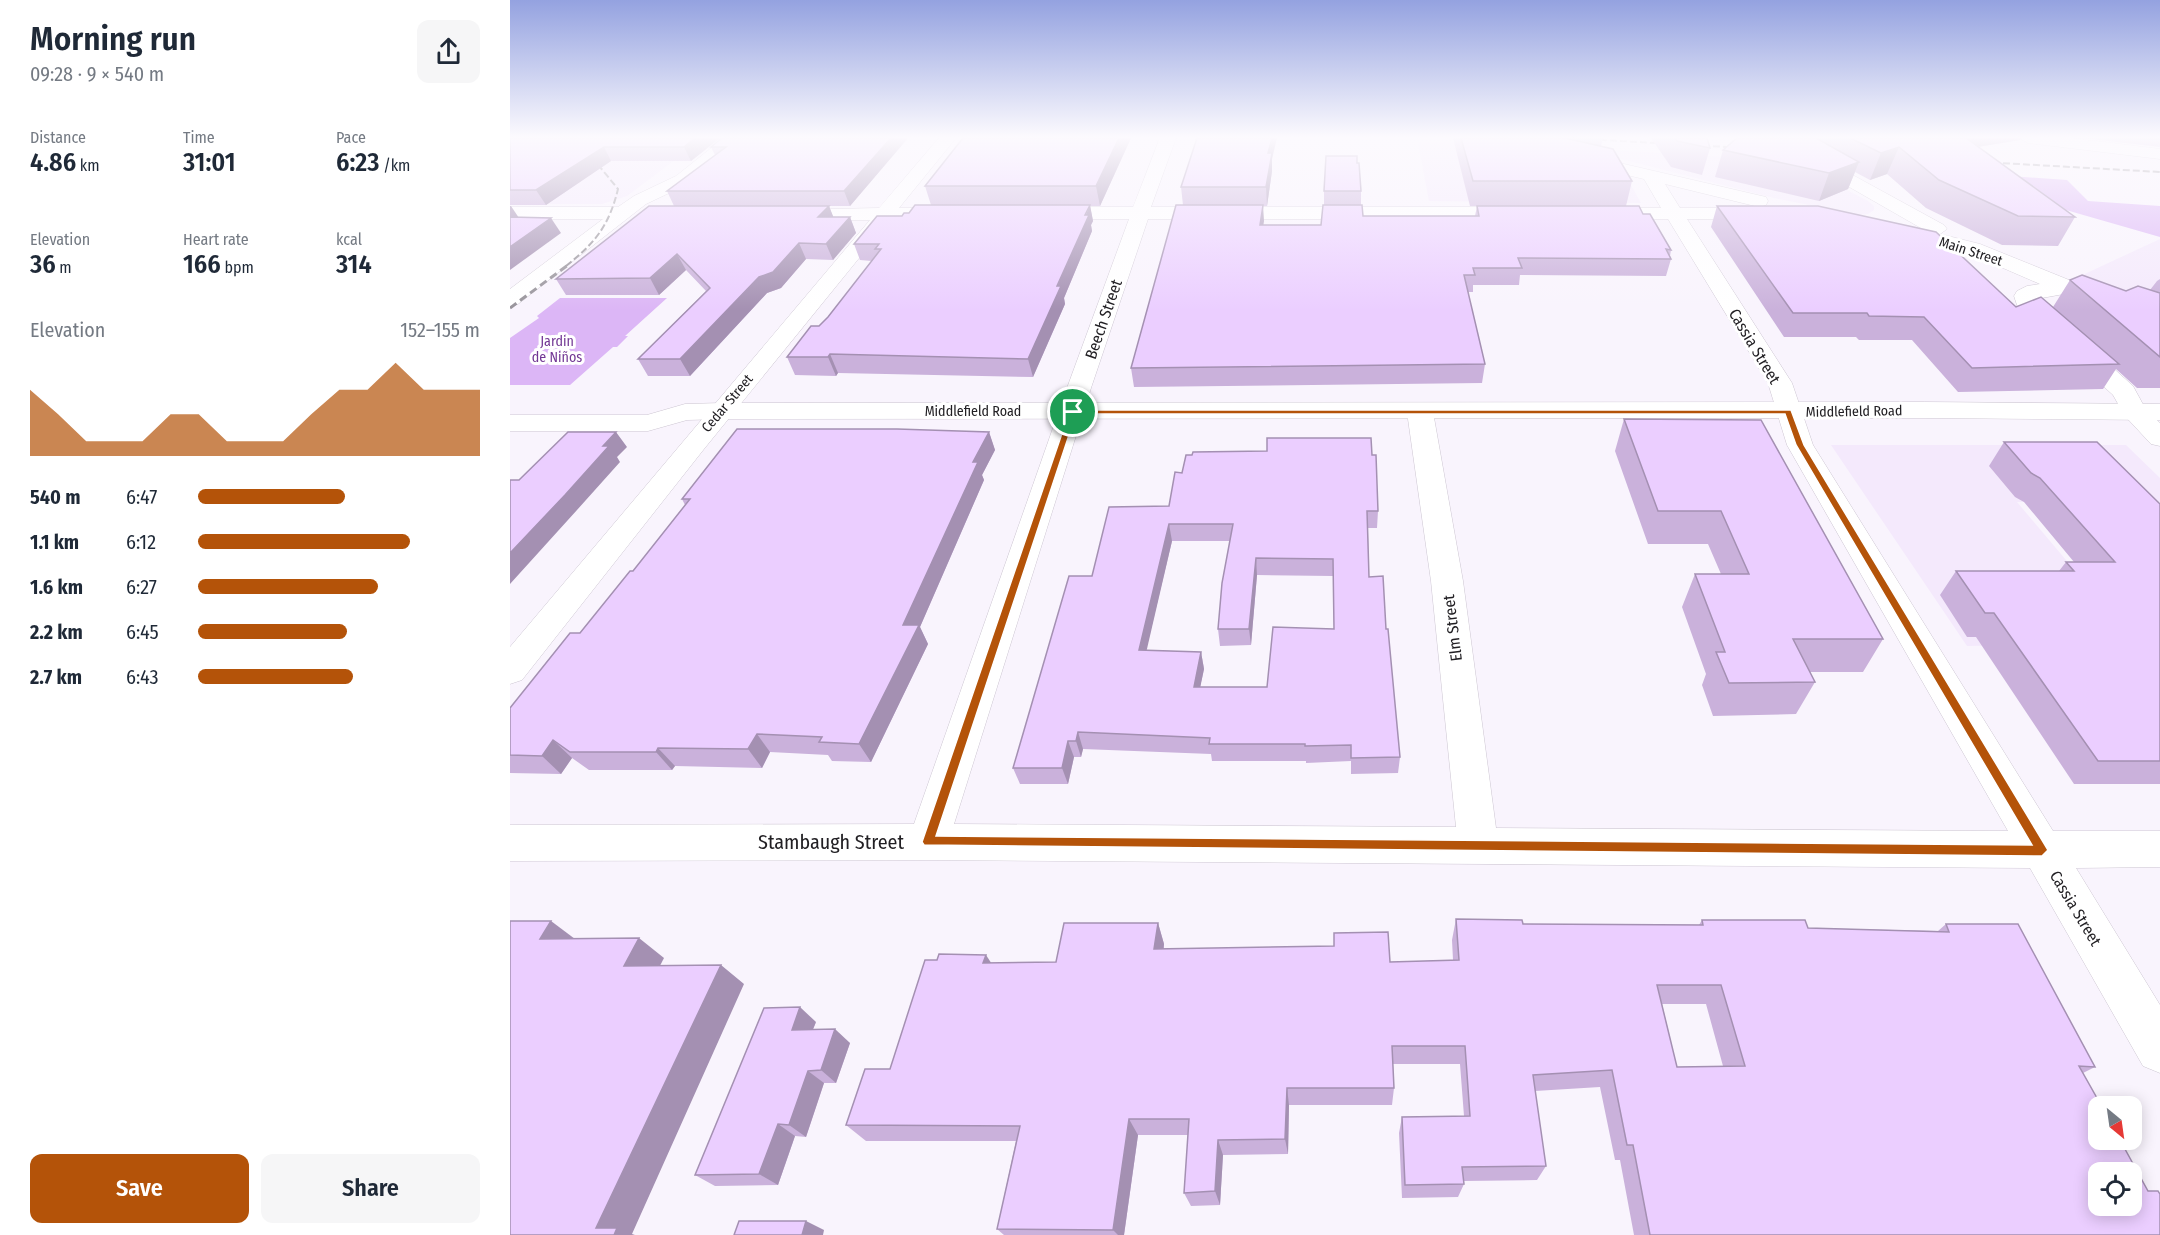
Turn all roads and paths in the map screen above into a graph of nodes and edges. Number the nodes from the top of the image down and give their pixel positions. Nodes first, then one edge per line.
1 (649, 196) edge
2 (671, 196) edge
3 (901, 196) edge
4 (1146, 196) edge
5 (1663, 196) edge
6 (1727, 196) edge
7 (1876, 196) edge
8 (1887, 202) junction
9 (510, 213) edge
10 (622, 213) junction
11 (1024, 213) edge
12 (1140, 213) junction
13 (1538, 213) edge
14 (1583, 213) edge
15 (1674, 213) junction
16 (774, 214) edge
17 (886, 214) junction
18 (966, 214) edge
19 (1882, 227) junction
20 (1973, 248) junction
21 (2066, 287) junction
22 (510, 298) edge
23 (510, 321) edge
24 (2160, 322) edge
25 (510, 410) edge
26 (722, 411) junction
27 (1788, 411) junction
28 (2134, 411) junction
29 (685, 412) junction
30 (1073, 412) junction
31 (1420, 412) junction
32 (2160, 412) edge
33 (510, 423) edge
34 (2160, 438) edge
35 (510, 670) edge
36 (928, 842) junction
37 (510, 843) edge
38 (1478, 845) junction
39 (2160, 849) edge
40 (2042, 850) junction
41 (2160, 1049) edge

1 - 10 street
2 - 23 street
3 - 17 street, Cedar Street
4 - 12 street, Beech Street
5 - 15 street, Cassia Street
6 - 15 street
7 - 8 street
8 - 19 street
8 - 20 street
9 - 10 street
10 - 22 street
11 - 12 street
12 - 13 street
12 - 30 street, Beech Street
14 - 15 street
15 - 27 street, Cassia Street
16 - 17 street
17 - 18 street
17 - 26 street, Cedar Street
19 - 20 street, Main Street
19 - 21 street, Main Street
20 - 21 street, Main Street
21 - 24 street, Main Street
21 - 28 street
25 - 29 street, Middlefield Road
26 - 29 street, Middlefield Road
26 - 30 street, Middlefield Road
26 - 35 street, Cedar Street
27 - 28 street, Middlefield Road
27 - 31 street, Middlefield Road
27 - 40 street, Cassia Street
28 - 32 street, Middlefield Road
28 - 34 street
29 - 33 street, Middlefield Road
30 - 31 street, Middlefield Road
30 - 36 street, Beech Street
31 - 38 street, Elm Street
36 - 37 street, Stambaugh Street
36 - 38 street, Stambaugh Street
38 - 40 street, Stambaugh Street
39 - 40 street, Stambaugh Street
40 - 41 street, Cassia Street

